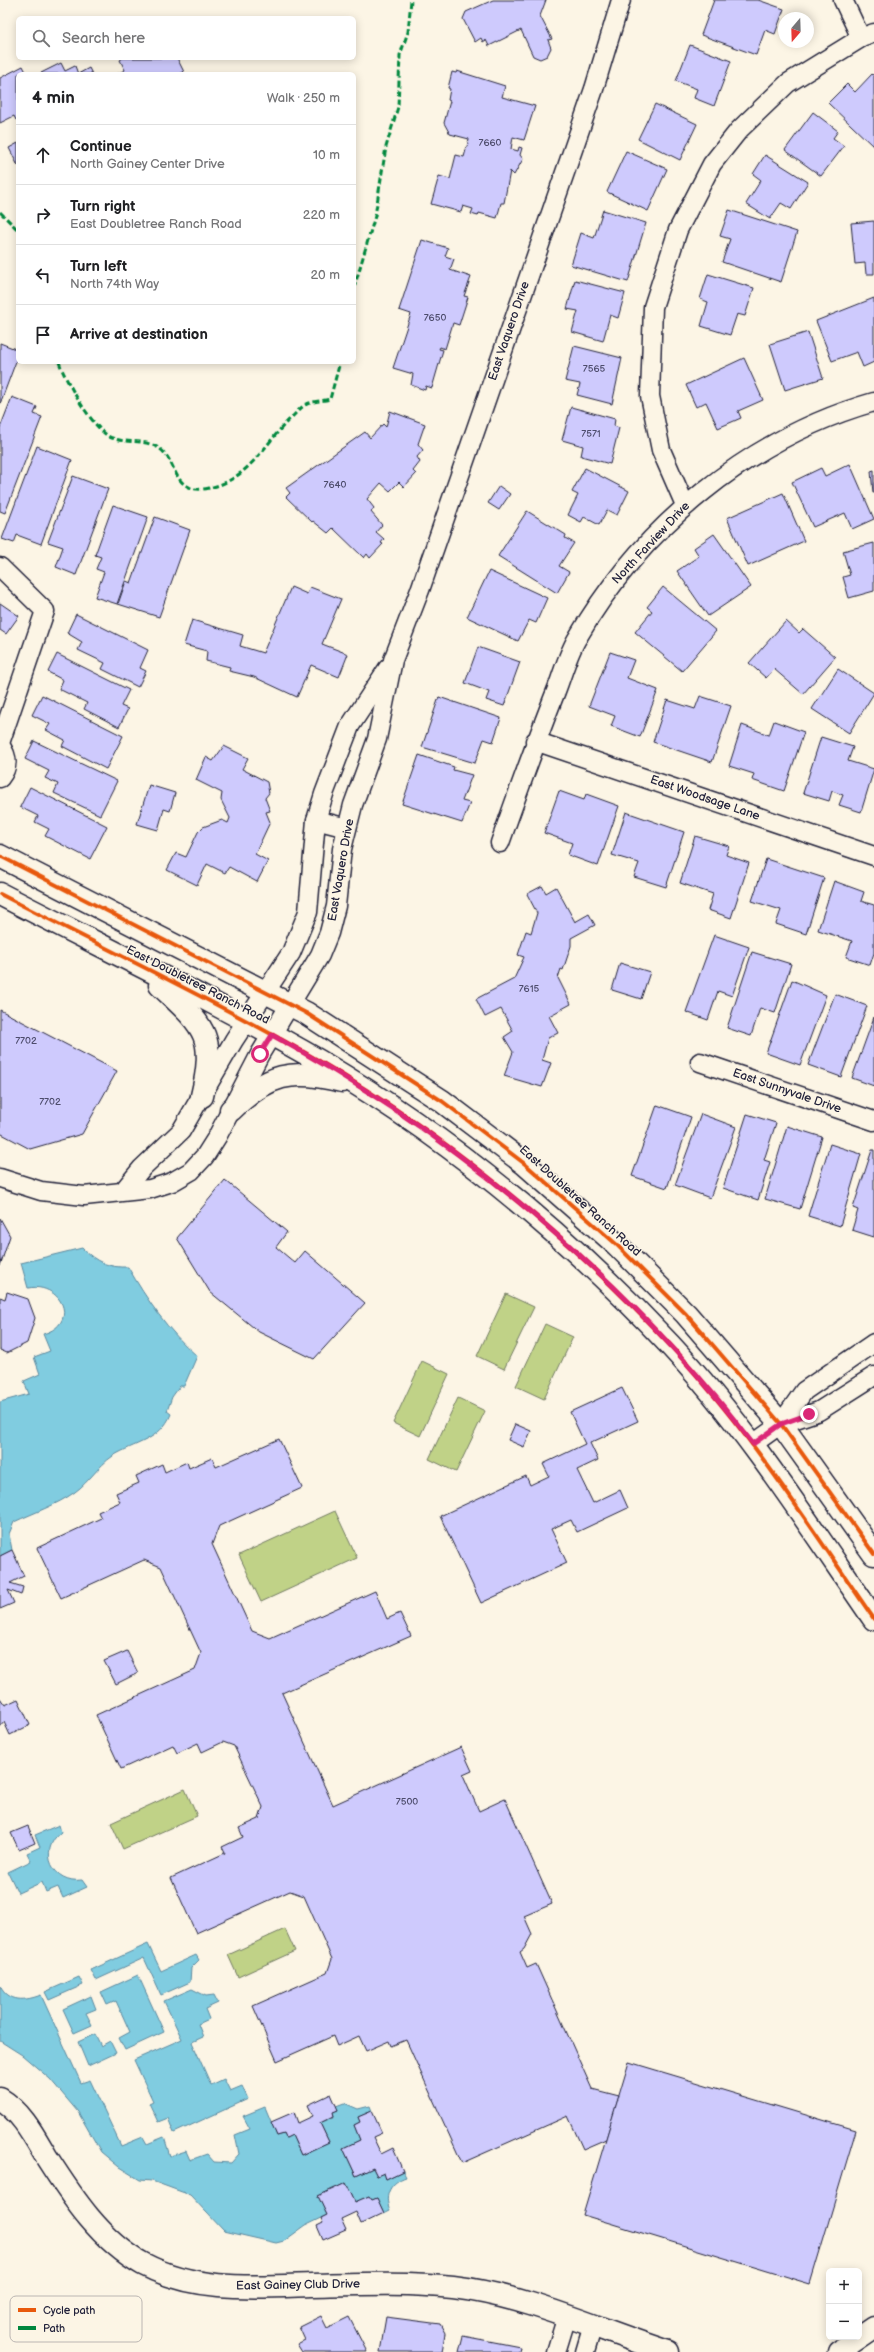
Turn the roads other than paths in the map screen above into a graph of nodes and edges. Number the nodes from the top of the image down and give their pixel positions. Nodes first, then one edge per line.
1 (621, 0) edge
2 (843, 0) edge
3 (867, 36) edge
4 (874, 402) edge
5 (685, 506) junction
6 (0, 567) edge
7 (393, 660) junction
8 (536, 741) junction
9 (0, 744) edge
10 (0, 778) edge
11 (316, 820) junction
12 (347, 828) junction
13 (500, 843) dead end
14 (0, 856) edge
15 (874, 856) edge
16 (310, 884) junction
17 (338, 888) junction
18 (0, 894) edge
19 (141, 967) junction
20 (267, 992) junction
21 (291, 1004) junction
22 (247, 1022) junction
23 (272, 1035) junction
24 (700, 1062) dead end
25 (357, 1085) junction
26 (202, 1096) junction
27 (231, 1110) junction
28 (874, 1121) edge
29 (0, 1178) edge
30 (124, 1190) junction
31 (874, 1343) edge
32 (874, 1376) edge
33 (781, 1424) junction
34 (753, 1444) junction
35 (874, 1554) edge
36 (874, 1619) edge
37 (0, 2099) edge
38 (567, 2316) junction
39 (593, 2326) junction
40 (874, 2328) edge
41 (556, 2352) edge
42 (585, 2352) edge
43 (668, 2352) edge
44 (838, 2352) edge

1 - 7 street, East Vaquero Drive
2 - 3 street
3 - 5 street
4 - 5 street, North Farview Drive
5 - 8 street, North Farview Drive
6 - 9 street
7 - 11 street, East Vaquero Drive
7 - 12 street, East Vaquero Drive
8 - 13 street, North Farview Drive
8 - 15 street, East Woodsage Lane
9 - 10 street
11 - 12 street
11 - 16 street, East Vaquero Drive
12 - 17 street, East Vaquero Drive
14 - 20 main road, East Doubletree Ranch Road
16 - 17 street
16 - 20 street, East Vaquero Drive
17 - 21 street, East Vaquero Drive
18 - 19 main road, East Doubletree Ranch Road
19 - 22 main road, East Doubletree Ranch Road
19 - 26 main road
20 - 21 main road, East Doubletree Ranch Road
20 - 22 street, East Vaquero Drive
21 - 23 street, East Vaquero Drive
21 - 33 main road, East Doubletree Ranch Road
22 - 23 main road, East Doubletree Ranch Road
22 - 26 street, East Vaquero Drive
23 - 25 main road, East Doubletree Ranch Road
23 - 27 street, East Vaquero Drive
24 - 28 street, East Sunnyvale Drive
25 - 27 main road
25 - 34 main road, East Doubletree Ranch Road
26 - 30 street, East Vaquero Drive
27 - 30 street, East Vaquero Drive
29 - 30 street, East Vaquero Drive
31 - 33 street
32 - 33 street
33 - 34 street
33 - 35 main road, East Doubletree Ranch Road
34 - 36 main road, East Doubletree Ranch Road
37 - 38 main road, East Gainey Club Drive
38 - 39 main road, East Gainey Club Drive
38 - 41 street
39 - 42 street
39 - 43 main road, East Gainey Club Drive
40 - 44 main road

